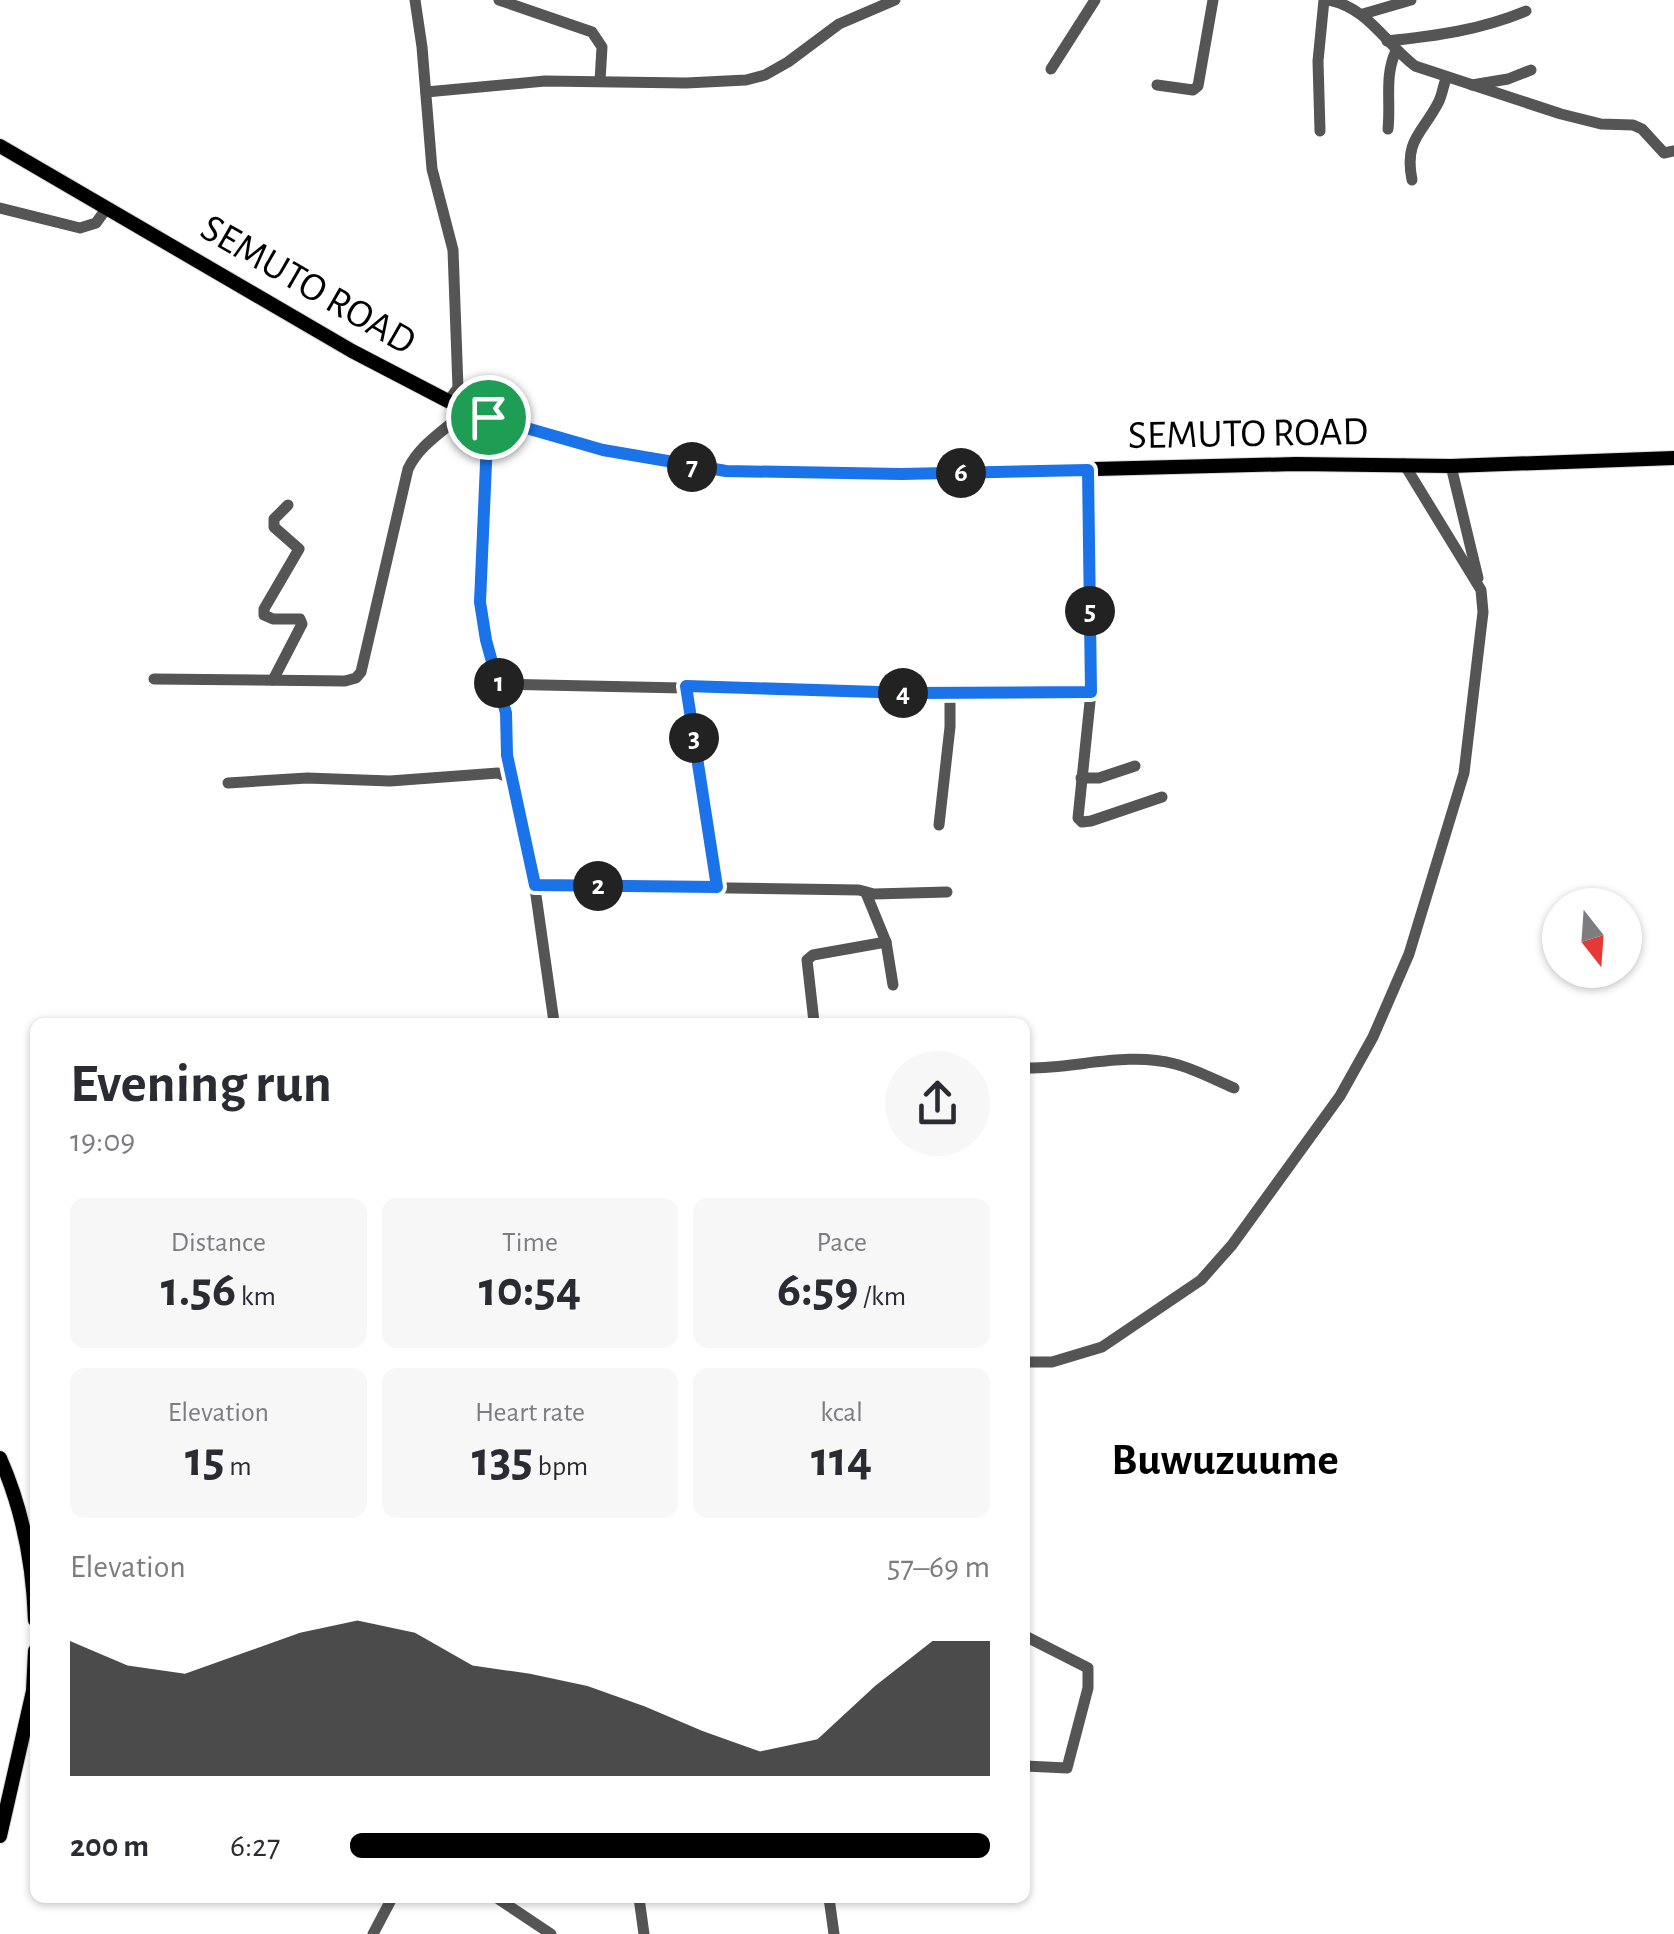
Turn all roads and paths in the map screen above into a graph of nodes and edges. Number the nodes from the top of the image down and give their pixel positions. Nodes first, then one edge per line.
1 (414, 0) edge
2 (499, 0) edge
3 (895, 0) edge
4 (1095, 0) edge
5 (1213, 0) edge
6 (1327, 0) edge
7 (1411, 0) edge
8 (1526, 11) dead end
9 (1363, 14) junction
10 (1391, 46) junction
11 (1052, 69) dead end
12 (1531, 70) dead end
13 (1446, 78) junction
14 (600, 81) junction
15 (1158, 85) dead end
16 (1470, 86) junction
17 (426, 92) junction
18 (1388, 129) dead end
19 (1320, 132) dead end
20 (0, 146) edge
21 (1674, 152) edge
22 (1412, 180) dead end
23 (0, 208) edge
24 (106, 210) junction
25 (448, 401) junction
26 (467, 409) junction
27 (488, 417) junction
28 (1674, 458) edge
29 (1404, 464) junction
30 (1451, 466) junction
31 (1088, 470) junction
32 (288, 505) dead end
33 (1481, 590) junction
34 (154, 679) dead end
35 (274, 680) junction
36 (499, 684) junction
37 (686, 686) junction
38 (1091, 692) junction
39 (950, 693) junction
40 (1136, 766) dead end
41 (1081, 778) junction
42 (512, 779) junction
43 (228, 783) dead end
44 (1162, 797) dead end
45 (939, 825) dead end
46 (535, 885) junction
47 (717, 887) junction
48 (947, 892) dead end
49 (866, 893) junction
50 (886, 942) junction
51 (893, 985) dead end
52 (553, 1018) edge
53 (814, 1018) edge
54 (1030, 1068) edge
55 (1234, 1088) dead end
56 (1030, 1362) edge
57 (0, 1458) edge
58 (30, 1560) edge
59 (1030, 1639) edge
60 (30, 1704) edge
61 (1030, 1766) edge
62 (0, 1836) edge
63 (389, 1903) edge
64 (504, 1903) edge
65 (640, 1903) edge
66 (830, 1903) edge
67 (373, 1934) edge
68 (551, 1934) edge
69 (644, 1934) edge
70 (834, 1934) edge

1 - 17 street
2 - 14 street
3 - 14 street
4 - 11 street
5 - 15 street
6 - 9 street
6 - 19 street
7 - 9 street
8 - 10 street
9 - 10 street
10 - 13 street
10 - 18 street
12 - 16 street
13 - 16 street
13 - 22 street
14 - 17 street
16 - 21 street
17 - 25 street
20 - 24 main road, SEMUTO ROAD
23 - 24 street
24 - 25 main road, SEMUTO ROAD
25 - 26 main road, SEMUTO ROAD
26 - 27 main road, SEMUTO ROAD
26 - 35 street
27 - 31 main road, SEMUTO ROAD
27 - 36 street
28 - 30 main road, SEMUTO ROAD
29 - 30 main road, SEMUTO ROAD
29 - 31 main road, SEMUTO ROAD
29 - 33 street
30 - 33 street
31 - 38 street
32 - 35 street
33 - 56 street
34 - 35 street
36 - 37 street
36 - 42 street
37 - 39 street
37 - 47 street
38 - 39 street
38 - 41 street
39 - 45 street
40 - 41 street
41 - 44 street
42 - 43 street
42 - 46 street
46 - 47 street
46 - 52 street
47 - 49 street
48 - 49 street
49 - 50 street
50 - 51 street
50 - 53 street
54 - 55 street
57 - 58 main road
59 - 61 street
60 - 62 main road
63 - 67 street
64 - 68 street
65 - 69 street
66 - 70 street

